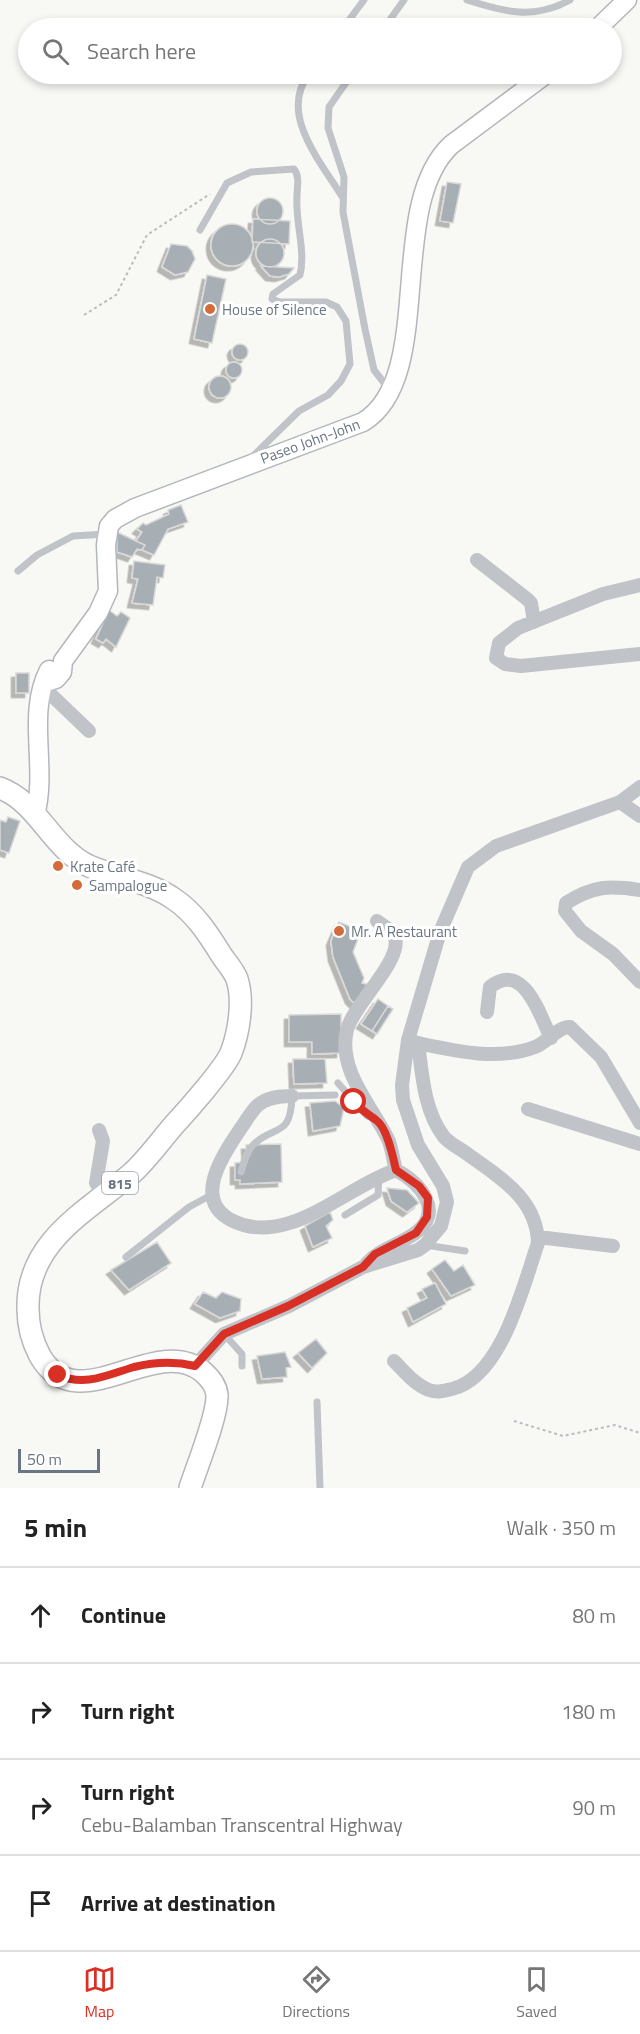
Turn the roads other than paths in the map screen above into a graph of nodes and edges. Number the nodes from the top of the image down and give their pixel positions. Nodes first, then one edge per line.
1 (364, 0) edge
2 (404, 0) edge
3 (467, 0) edge
4 (570, 0) edge
5 (627, 0) edge
6 (350, 18) edge
7 (391, 18) edge
8 (608, 18) edge
9 (301, 84) edge
10 (345, 84) edge
11 (533, 84) edge
12 (343, 198) junction
13 (200, 230) dead end
14 (392, 393) junction
15 (243, 466) junction
16 (106, 534) junction
17 (477, 560) dead end
18 (18, 571) dead end
19 (640, 585) edge
20 (534, 622) junction
21 (640, 654) edge
22 (45, 684) junction
23 (89, 731) dead end
24 (0, 788) edge
25 (640, 788) edge
26 (621, 802) junction
27 (35, 815) junction
28 (640, 816) edge
29 (640, 890) edge
30 (376, 921) dead end
31 (640, 982) edge
32 (487, 1012) dead end
33 (551, 1038) junction
34 (413, 1042) junction
35 (338, 1083) dead end
36 (335, 1095) dead end
37 (292, 1096) junction
38 (528, 1109) dead end
39 (377, 1120) junction
40 (640, 1123) edge
41 (99, 1130) dead end
42 (640, 1144) edge
43 (396, 1170) junction
44 (241, 1172) dead end
45 (379, 1175) junction
46 (213, 1194) junction
47 (105, 1195) junction
48 (345, 1215) dead end
49 (538, 1237) junction
50 (425, 1245) junction
51 (613, 1246) dead end
52 (465, 1251) dead end
53 (126, 1257) dead end
54 (363, 1267) junction
55 (224, 1334) junction
56 (394, 1361) dead end
57 (195, 1366) junction
58 (242, 1366) dead end
59 (318, 1402) dead end
60 (190, 1488) edge
61 (320, 1488) edge

1 - 6 lane
2 - 7 lane
3 - 4 lane
5 - 8 street
9 - 12 lane
10 - 12 lane
11 - 14 street, Paseo John-John
12 - 14 lane
13 - 15 lane
14 - 15 street, Paseo John-John
15 - 16 street, Paseo John-John
16 - 18 lane
16 - 22 street
17 - 20 street
19 - 20 street
20 - 21 street
22 - 23 street
22 - 27 street
24 - 27 main road, 815
25 - 26 street
26 - 28 street
26 - 34 street
27 - 47 main road, 815
29 - 31 street
30 - 39 street
32 - 33 street
33 - 34 street
33 - 40 street
34 - 49 street
34 - 50 street
35 - 39 lane
36 - 37 lane
37 - 44 lane
37 - 46 street
38 - 42 street
39 - 43 street
41 - 47 street
43 - 45 street
43 - 54 street
45 - 46 street
45 - 48 lane
46 - 53 lane
47 - 57 main road, 815
49 - 51 street
49 - 56 street
50 - 52 lane
50 - 54 street
54 - 55 street
55 - 57 street
55 - 58 lane
57 - 60 main road
59 - 61 lane

